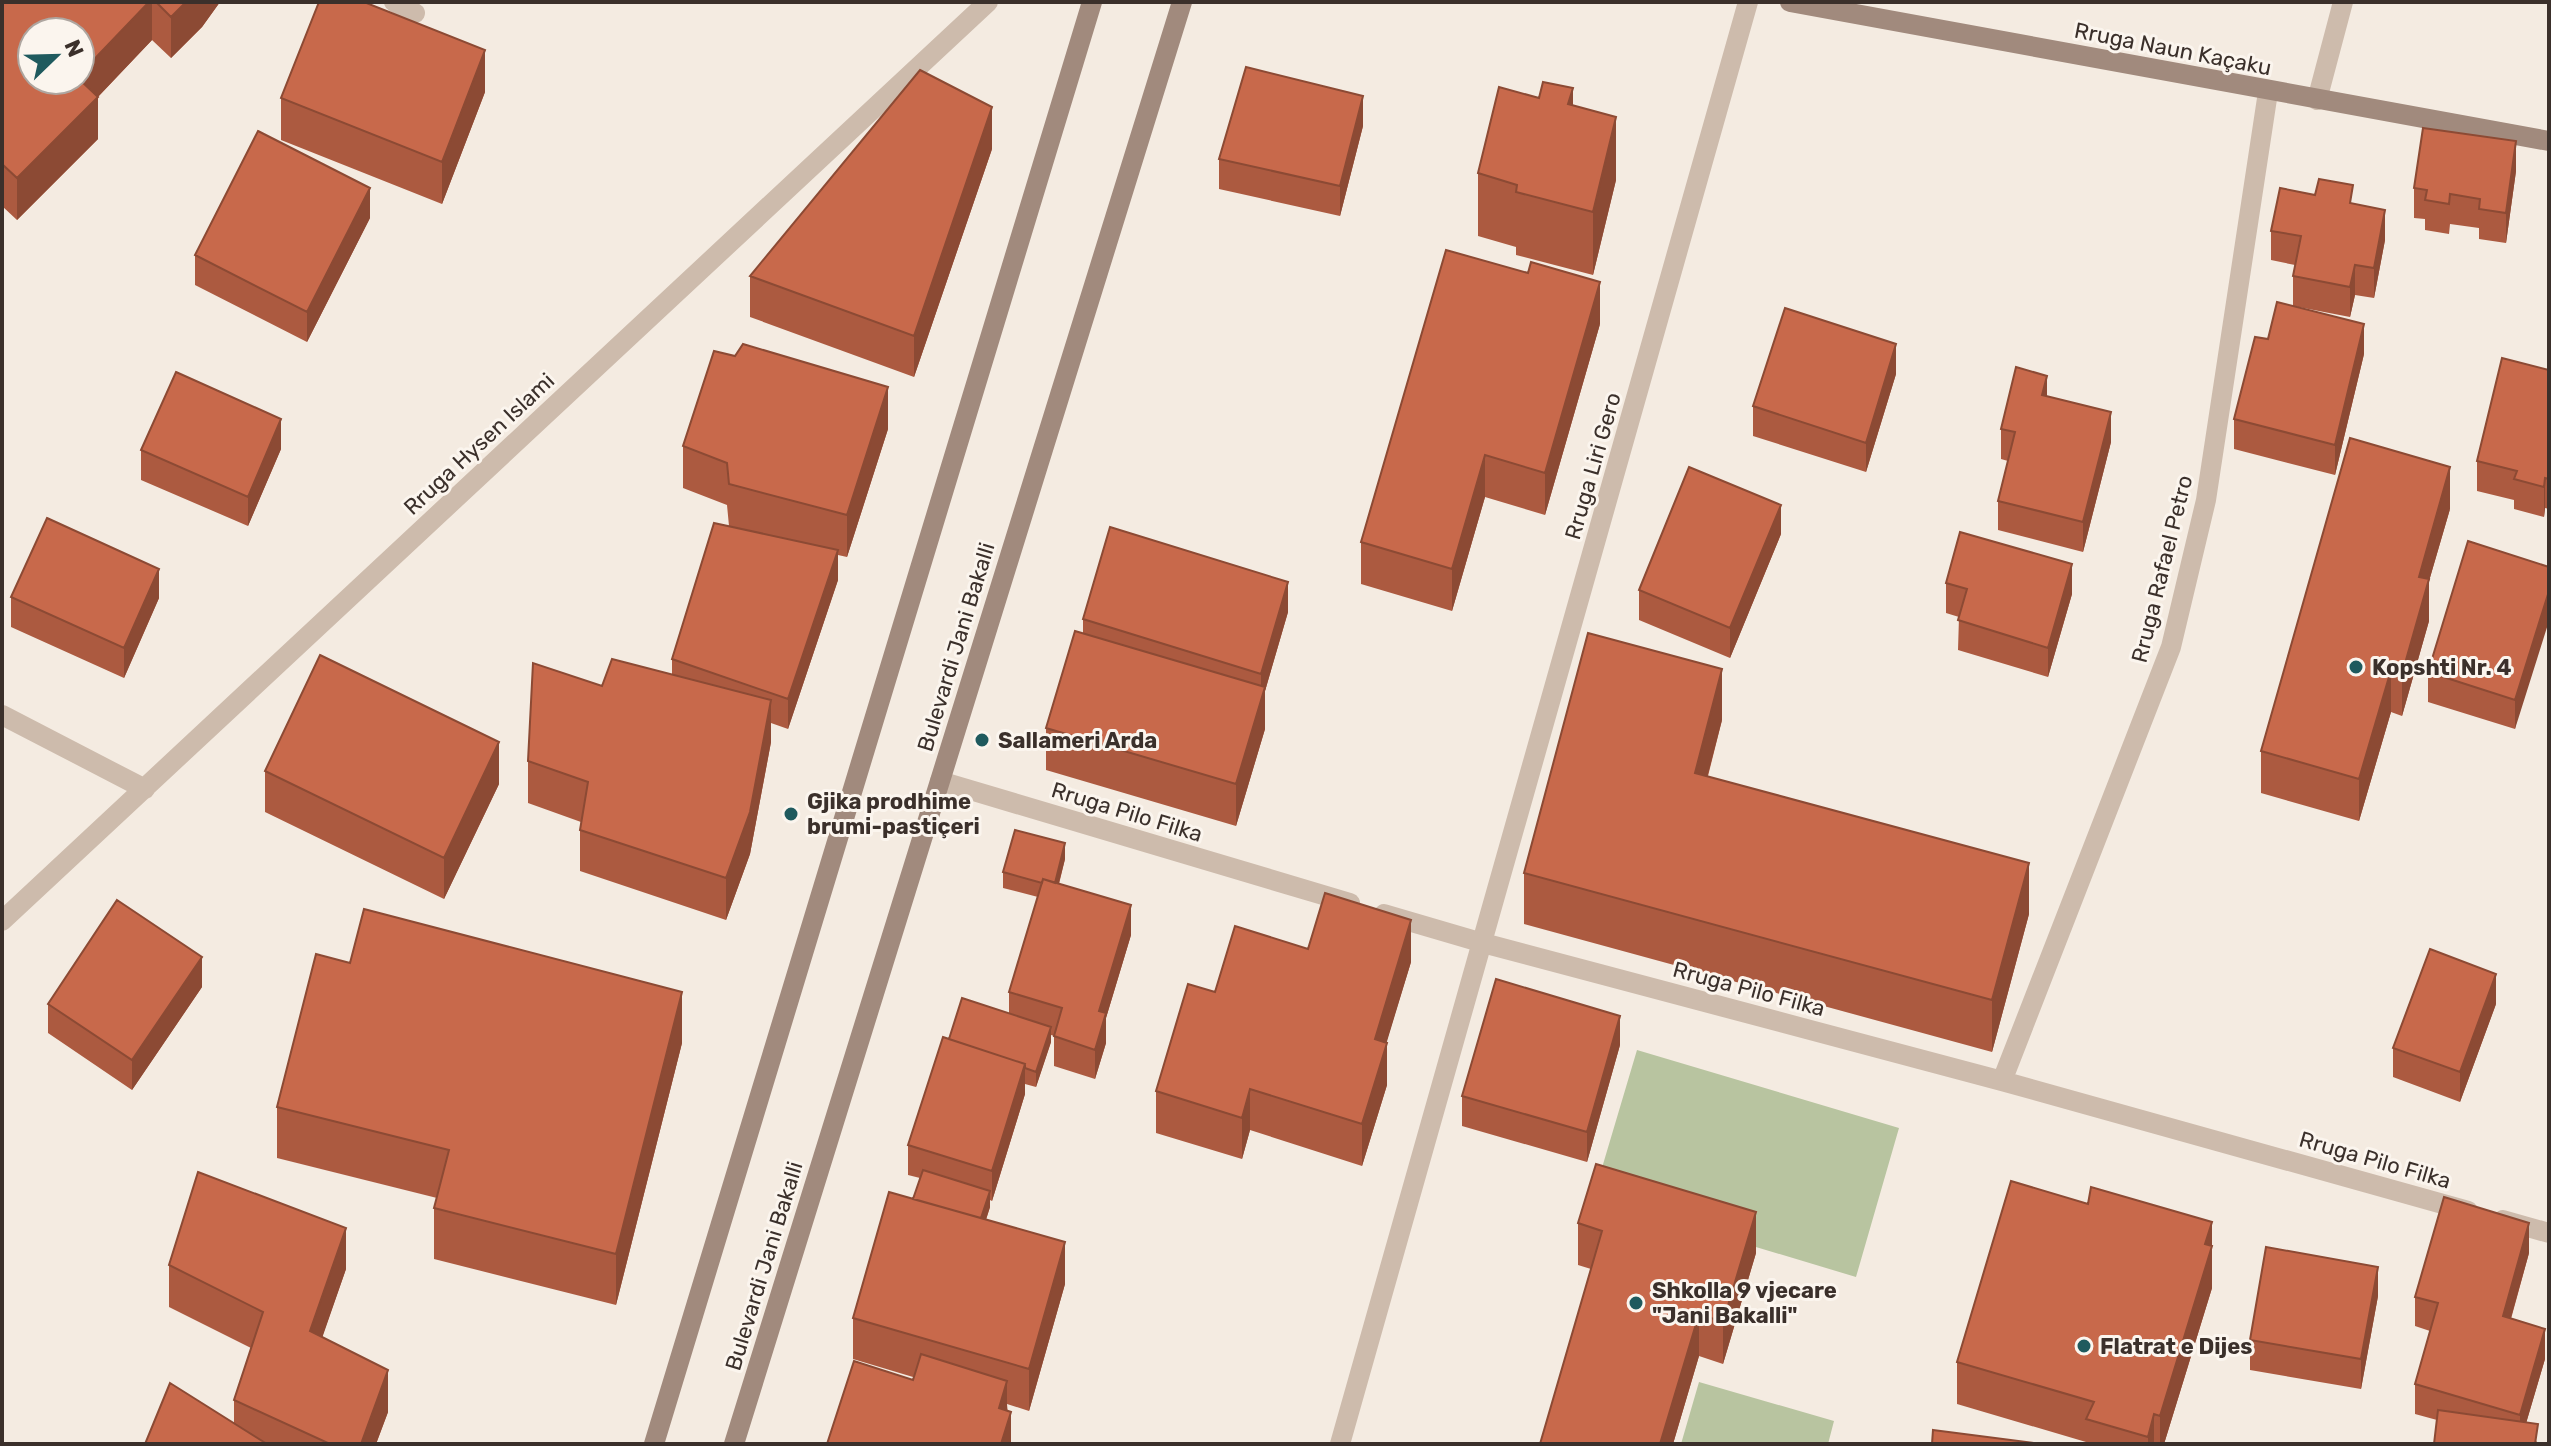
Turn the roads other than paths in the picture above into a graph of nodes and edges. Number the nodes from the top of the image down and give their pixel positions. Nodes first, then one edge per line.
1 (394, 2) edge
2 (988, 2) edge
3 (1092, 2) edge
4 (1182, 2) edge
5 (1748, 2) edge
6 (1790, 2) edge
7 (2343, 2) edge
8 (415, 13) dead end
9 (2268, 92) junction
10 (2317, 100) junction
11 (2549, 141) edge
12 (2, 715) edge
13 (940, 781) junction
14 (145, 789) junction
15 (2, 921) edge
16 (1483, 943) junction
17 (2002, 1081) junction
18 (2549, 1233) edge
19 (654, 1444) edge
20 (734, 1444) edge
21 (1340, 1444) edge

1 - 8 street
2 - 14 street, Rruga Hysen Islami
3 - 19 main road
4 - 13 main road, Bulevardi Jani Bakalli
5 - 16 street, Rruga Liri Gero
6 - 9 main road, Rruga Naun Kaçaku
7 - 10 street
9 - 10 main road, Rruga Naun Kaçaku
9 - 17 street, Rruga Rafael Petro
10 - 11 main road, Rruga Naun Kaçaku
12 - 14 street
13 - 16 street, Rruga Pilo Filka
13 - 20 main road, Bulevardi Jani Bakalli
14 - 15 street, Rruga Hysen Islami
16 - 17 street, Rruga Pilo Filka
16 - 21 street, Rruga Liri Gero
17 - 18 street, Rruga Pilo Filka

